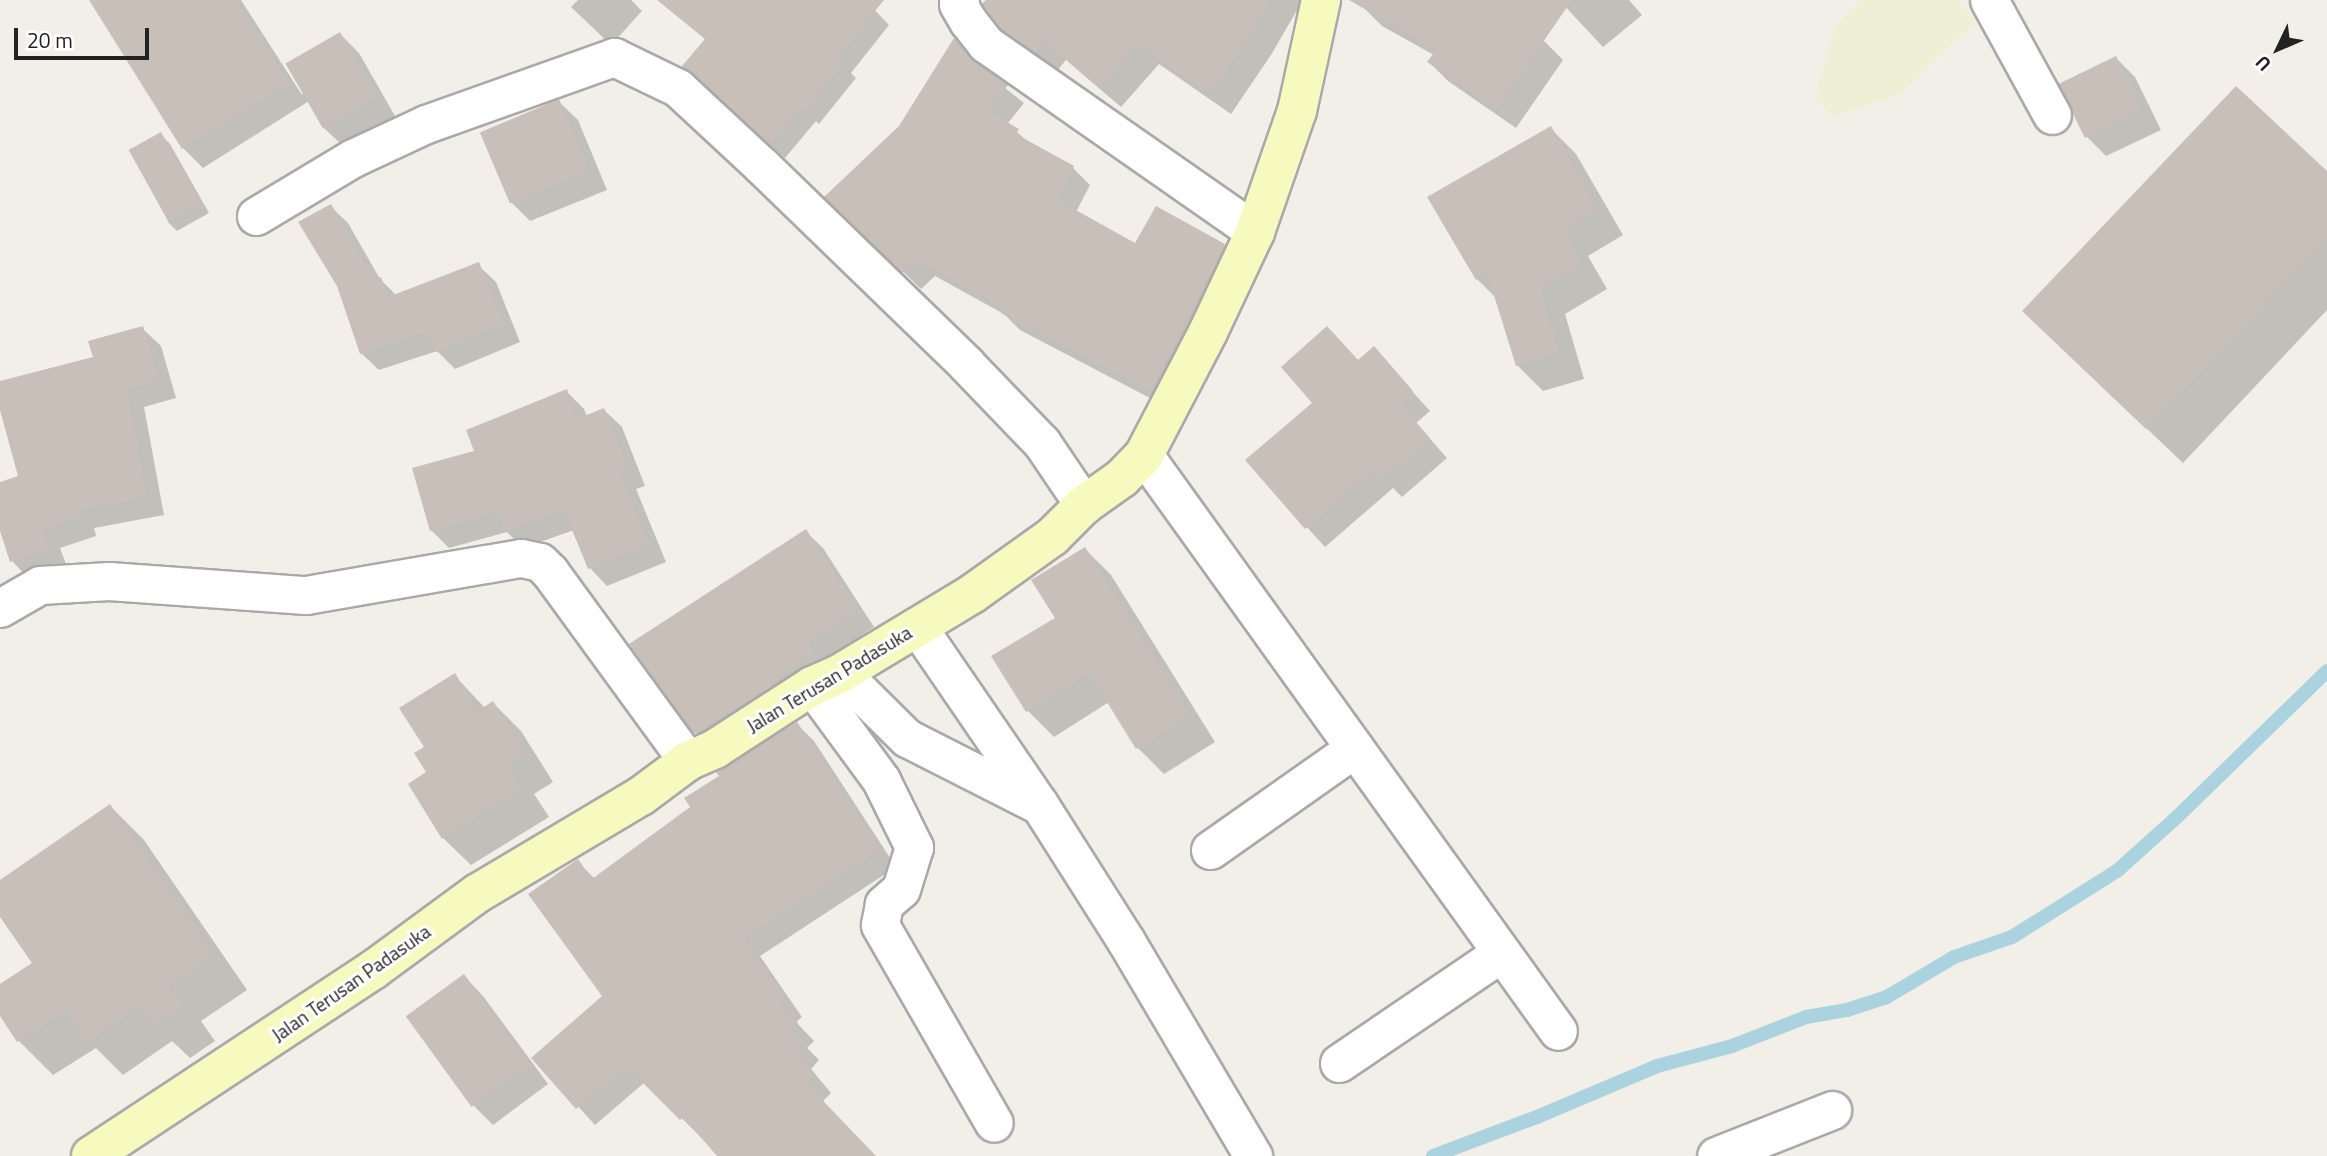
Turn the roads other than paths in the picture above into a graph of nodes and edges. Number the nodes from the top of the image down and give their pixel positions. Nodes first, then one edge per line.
1 (960, 0) edge
2 (1321, 0) edge
3 (1989, 0) edge
4 (2052, 115) dead end
5 (256, 216) dead end
6 (1255, 232) junction
7 (1144, 455) junction
8 (1084, 505) junction
9 (0, 608) edge
10 (917, 626) junction
11 (827, 679) junction
12 (1355, 748) junction
13 (688, 761) junction
14 (1039, 804) junction
15 (1210, 850) dead end
16 (1502, 953) junction
17 (1558, 1031) dead end
18 (1339, 1063) dead end
19 (1832, 1110) dead end
20 (994, 1124) dead end
21 (1244, 1153) edge
22 (91, 1156) edge
23 (1716, 1156) edge

1 - 6 street
2 - 6 street, Jalan Terusan Padasuka
3 - 4 street
5 - 8 street
6 - 7 street, Jalan Terusan Padasuka
7 - 8 street, Jalan Terusan Padasuka
7 - 12 street
8 - 10 street, Jalan Terusan Padasuka
9 - 13 street
10 - 11 street, Jalan Terusan Padasuka
10 - 14 street
11 - 13 street, Jalan Terusan Padasuka
11 - 14 street
11 - 20 street
12 - 15 street
12 - 16 street
13 - 22 street, Jalan Terusan Padasuka
14 - 21 street
16 - 17 street
16 - 18 street
19 - 23 street

